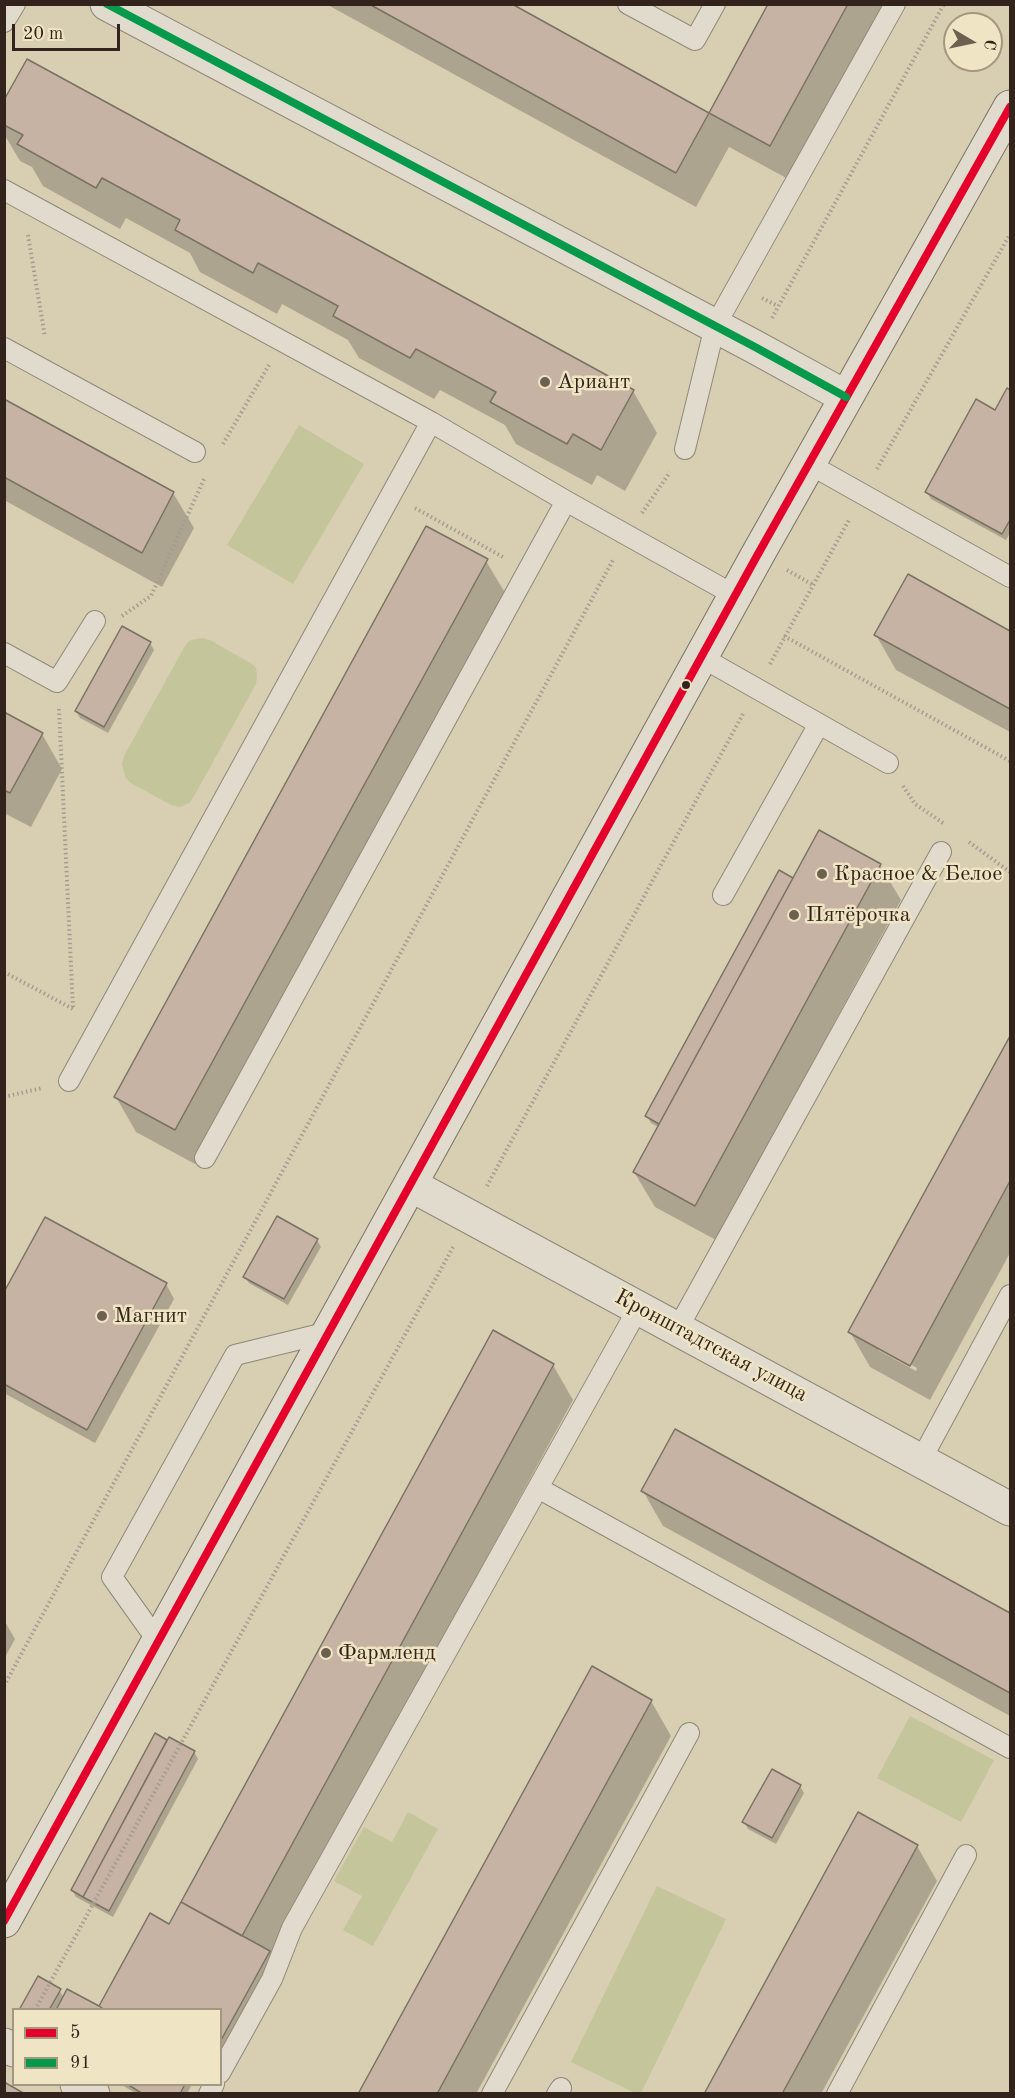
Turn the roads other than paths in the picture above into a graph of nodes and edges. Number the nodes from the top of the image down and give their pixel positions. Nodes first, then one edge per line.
1 (15, 4) edge
2 (107, 4) edge
3 (628, 4) edge
4 (715, 4) edge
5 (895, 4) edge
6 (140, 12) edge
7 (4, 22) edge
8 (1011, 107) edge
9 (4, 190) edge
10 (715, 326) junction
11 (4, 348) edge
12 (846, 398) junction
13 (431, 422) junction
14 (686, 449) road end
15 (195, 452) dead end
16 (809, 464) junction
17 (566, 501) junction
18 (1011, 577) edge
19 (736, 596) junction
20 (95, 621) road end
21 (4, 653) edge
22 (701, 657) junction
23 (819, 724) junction
24 (888, 763) dead end
25 (940, 852) dead end
26 (723, 896) dead end
27 (69, 1081) road end
28 (205, 1158) dead end
29 (411, 1185) junction
30 (1011, 1294) edge
31 (639, 1308) junction
32 (678, 1328) junction
33 (329, 1332) junction
34 (921, 1460) junction
35 (538, 1488) junction
36 (1011, 1509) edge
37 (159, 1643) junction
38 (689, 1733) dead end
39 (1011, 1748) edge
40 (966, 1855) dead end
41 (4, 1920) edge
42 (222, 2069) edge
43 (79, 2086) edge
44 (93, 2094) edge
45 (492, 2094) edge
46 (837, 2094) edge

1 - 7 lane
2 - 6 street
3 - 4 lane
5 - 10 lane
6 - 10 street
8 - 12 street
9 - 13 lane
10 - 12 street
10 - 14 lane
11 - 15 lane
12 - 16 street
13 - 17 lane
13 - 27 lane
16 - 18 lane
16 - 19 street
17 - 19 lane
17 - 28 lane
19 - 22 street
20 - 21 lane
22 - 23 lane
22 - 29 street
23 - 24 lane
23 - 26 lane
25 - 32 lane
29 - 31 street, Кронштадтская улица
29 - 33 street
30 - 34 lane
31 - 32 street, Кронштадтская улица
31 - 35 lane
32 - 34 street, Кронштадтская улица
33 - 37 street
33 - 37 lane
34 - 36 street, Кронштадтская улица
35 - 39 lane
35 - 42 lane
37 - 41 street
38 - 45 lane
40 - 46 lane
43 - 44 street

